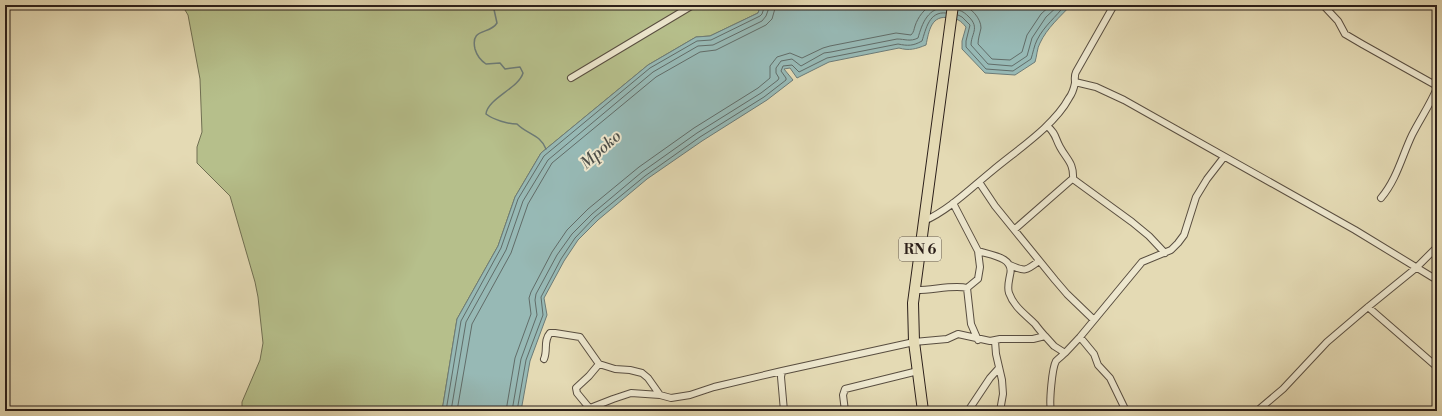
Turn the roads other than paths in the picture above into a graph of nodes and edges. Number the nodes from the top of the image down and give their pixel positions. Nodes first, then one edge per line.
1 (693, 5) edge
2 (953, 5) edge
3 (1114, 5) edge
4 (1323, 5) edge
5 (572, 78) dead end
6 (1075, 82) junction
7 (1437, 87) edge
8 (1047, 126) junction
9 (1224, 157) junction
10 (1073, 180) junction
11 (979, 182) junction
12 (1381, 198) dead end
13 (953, 203) junction
14 (924, 221) junction
15 (1015, 229) junction
16 (1437, 247) edge
17 (978, 250) junction
18 (1165, 253) junction
19 (1039, 261) junction
20 (1010, 265) junction
21 (1416, 268) junction
22 (1437, 280) edge
23 (967, 288) junction
24 (914, 290) junction
25 (1368, 307) junction
26 (1094, 320) junction
27 (1045, 336) junction
28 (1080, 337) junction
29 (978, 340) junction
30 (995, 341) junction
31 (914, 342) junction
32 (1065, 352) junction
33 (544, 359) dead end
34 (599, 364) junction
35 (1437, 367) edge
36 (999, 368) junction
37 (782, 371) junction
38 (918, 372) junction
39 (660, 395) junction
40 (591, 410) edge
41 (784, 411) edge
42 (845, 411) edge
43 (923, 411) edge
44 (968, 411) edge
45 (1000, 411) edge
46 (1051, 411) edge
47 (1126, 411) edge
48 (1257, 411) edge

1 - 5 street
2 - 14 main road, RN 6
3 - 6 street
4 - 7 street
6 - 8 street
6 - 9 street
7 - 12 street
8 - 10 street
8 - 11 street
9 - 18 street
9 - 21 street
10 - 15 street
10 - 18 street
11 - 13 street
11 - 15 street
13 - 14 street
13 - 17 street
14 - 24 main road, RN 6
15 - 19 street
16 - 21 street
17 - 20 street
17 - 23 street
18 - 26 street
19 - 20 street
19 - 26 street
20 - 27 street
21 - 22 street
21 - 25 street
23 - 24 street
23 - 29 street
24 - 31 main road, RN 6
25 - 35 street
25 - 48 street
26 - 28 street
27 - 30 street
27 - 32 street
28 - 32 street
28 - 47 street
29 - 30 street
29 - 31 street
30 - 36 street
31 - 37 street
31 - 38 main road, RN 6
32 - 46 street
33 - 34 street
34 - 39 street
34 - 40 street
36 - 44 street
36 - 45 street
37 - 39 street
37 - 41 street
38 - 42 street
38 - 43 main road, RN 6
39 - 40 street

